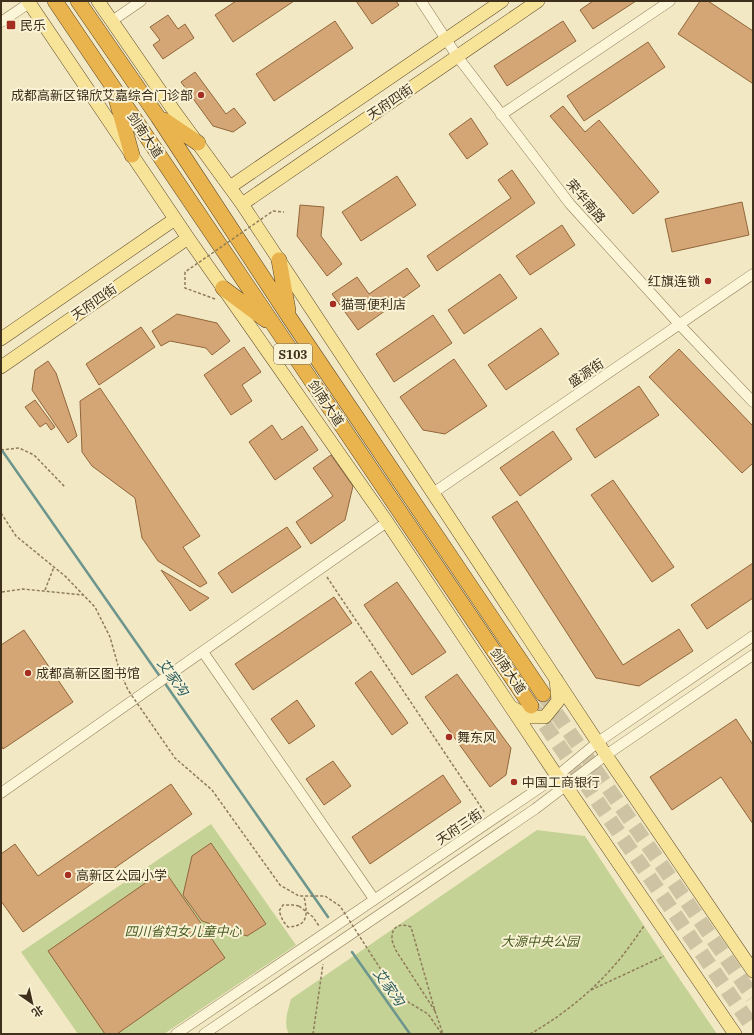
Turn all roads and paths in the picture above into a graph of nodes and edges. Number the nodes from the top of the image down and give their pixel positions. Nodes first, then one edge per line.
1 (55, 1) edge
2 (78, 1) edge
3 (98, 1) edge
4 (141, 1) edge
5 (421, 1) edge
6 (502, 1) edge
7 (538, 1) edge
8 (670, 1) edge
9 (29, 2) edge
10 (112, 21) junction
11 (1, 22) edge
12 (446, 39) junction
13 (457, 56) junction
14 (112, 86) junction
15 (501, 115) junction
16 (158, 117) junction
17 (198, 143) junction
18 (132, 155) junction
19 (230, 187) junction
20 (242, 204) junction
21 (284, 212) dead end
22 (176, 219) junction
23 (188, 238) junction
24 (279, 260) junction
25 (753, 274) edge
26 (219, 294) junction
27 (289, 317) junction
28 (679, 324) junction
29 (275, 328) junction
30 (1, 339) edge
31 (1, 367) edge
32 (753, 402) edge
33 (1, 450) edge
34 (65, 487) dead end
35 (433, 493) junction
36 (1, 513) edge
37 (387, 522) junction
38 (54, 567) junction
39 (322, 569) junction
40 (45, 590) junction
41 (2, 592) dead end
42 (83, 595) junction
43 (753, 636) edge
44 (203, 652) junction
45 (753, 655) edge
46 (556, 678) junction
47 (543, 694) tunnel mouth
48 (510, 706) junction
49 (532, 706) tunnel mouth
50 (598, 742) junction
51 (606, 755) junction
52 (557, 776) junction
53 (566, 786) junction
54 (1, 793) edge
55 (490, 821) junction
56 (304, 896) junction
57 (374, 899) junction
58 (644, 926) dead end
59 (323, 934) junction
60 (325, 952) junction
61 (664, 956) dead end
62 (753, 970) edge
63 (590, 991) junction
64 (435, 1011) junction
65 (176, 1034) edge
66 (204, 1034) edge
67 (313, 1034) edge
68 (442, 1034) edge
69 (530, 1034) edge
70 (735, 1034) edge

1 - 14 highway, 剑南大道 / S103
2 - 16 highway, 剑南大道 / S103
3 - 10 main road
4 - 10 street
5 - 12 street, 荣华南路
6 - 12 main road, 天府四街
7 - 13 main road, 天府四街
8 - 15 street
9 - 11 street
9 - 18 main road
10 - 17 main road
12 - 13 street, 荣华南路
12 - 19 main road, 天府四街
13 - 15 street, 荣华南路
13 - 20 main road, 天府四街
14 - 18 highway
14 - 29 highway, 剑南大道 / S103
15 - 28 street, 荣华南路
16 - 17 highway
16 - 27 highway, 剑南大道 / S103
17 - 19 main road
18 - 22 main road
19 - 20 main road
20 - 24 main road
21 - 26 path, bridge
22 - 23 main road
22 - 30 main road, 天府四街
23 - 26 main road
23 - 31 main road, 天府四街
24 - 27 highway
24 - 35 main road
25 - 28 street, 盛源街
26 - 29 highway
26 - 37 main road
27 - 47 highway, 剑南大道 / S103
28 - 32 street, 荣华南路
28 - 35 street, 盛源街
29 - 49 highway, 剑南大道 / S103
33 - 34 path
35 - 46 main road
36 - 38 path, bridge
37 - 39 street
37 - 48 main road
38 - 40 path
38 - 42 path, bridge
39 - 44 street
39 - 55 path
40 - 41 path
40 - 42 path
42 - 56 path, bridge
43 - 50 street, 天府三街
44 - 54 street
44 - 57 street
45 - 51 street
46 - 48 main road
46 - 50 main road
48 - 52 main road
50 - 51 main road
50 - 52 street, 天府三街
51 - 53 street
51 - 62 main road
52 - 53 main road
52 - 55 street, 天府三街
53 - 60 street
53 - 70 main road
55 - 57 street, 天府三街
56 - 59 path, bridge
56 - 68 path, bridge
57 - 59 street, 天府三街
58 - 63 path
59 - 65 street, 天府三街
60 - 66 street
60 - 67 path
61 - 63 path
63 - 69 path
64 - 64 path
64 - 68 path

